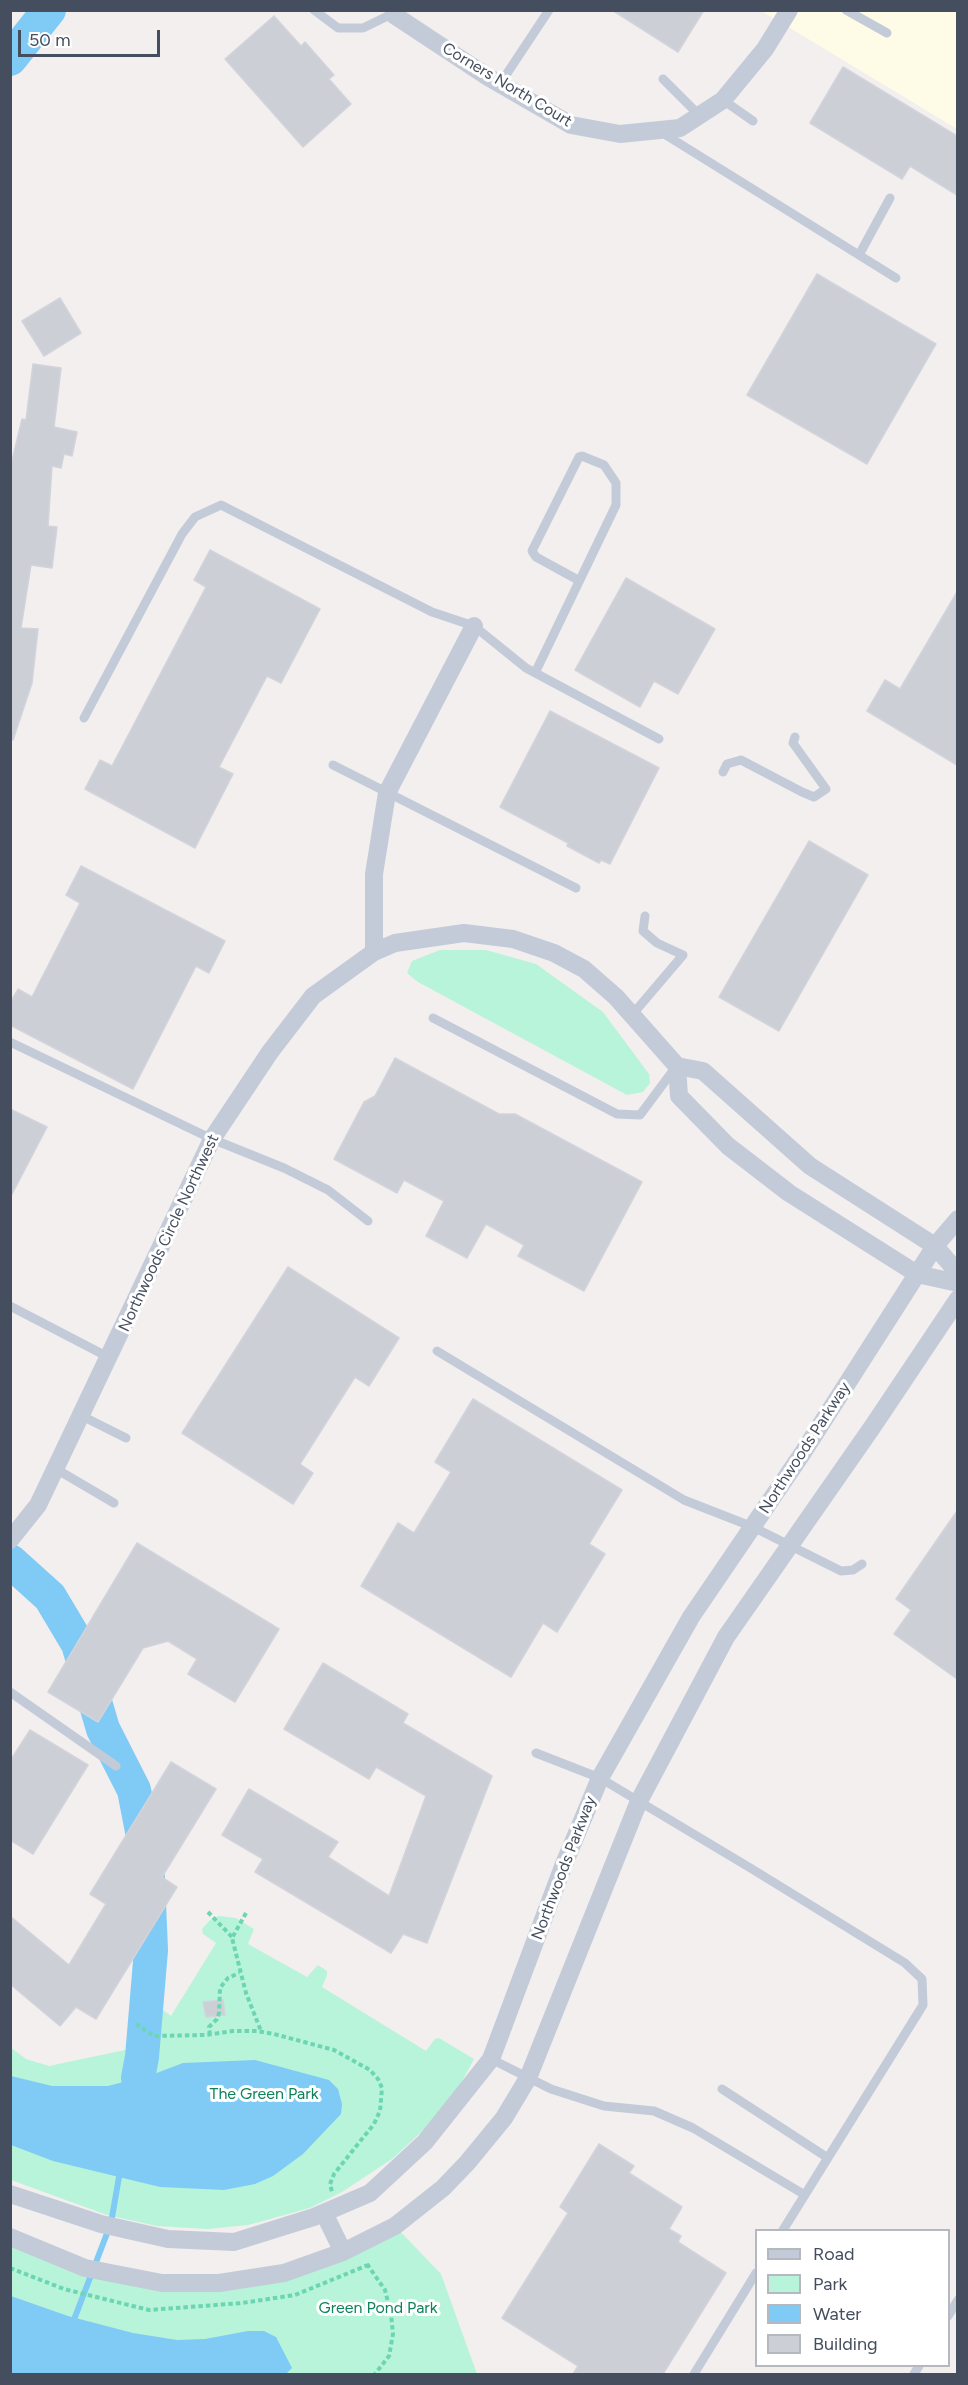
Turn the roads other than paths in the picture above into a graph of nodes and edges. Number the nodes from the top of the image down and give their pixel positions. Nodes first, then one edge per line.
1 (314, 10) edge
2 (549, 10) edge
3 (789, 10) edge
4 (846, 10) edge
5 (396, 13) edge
6 (887, 33) dead end
7 (663, 79) dead end
8 (500, 84) junction
9 (723, 100) junction
10 (699, 116) junction
11 (753, 121) dead end
12 (658, 130) junction
13 (890, 198) dead end
14 (859, 255) junction
15 (896, 278) dead end
16 (578, 580) junction
17 (474, 626) junction
18 (535, 673) junction
19 (84, 718) dead end
20 (795, 737) dead end
21 (659, 739) dead end
22 (333, 765) dead end
23 (723, 772) dead end
24 (387, 793) junction
25 (576, 888) dead end
26 (645, 916) dead end
27 (374, 952) junction
28 (632, 1015) junction
29 (433, 1018) dead end
30 (10, 1042) edge
31 (677, 1066) junction
32 (212, 1139) junction
33 (957, 1219) edge
34 (368, 1221) dead end
35 (935, 1246) junction
36 (957, 1273) edge
37 (917, 1274) junction
38 (957, 1283) edge
39 (957, 1299) edge
40 (10, 1306) edge
41 (437, 1352) dead end
42 (110, 1358) junction
43 (82, 1416) junction
44 (126, 1438) dead end
45 (56, 1469) junction
46 (114, 1503) dead end
47 (753, 1527) junction
48 (10, 1540) edge
49 (789, 1545) junction
50 (862, 1564) dead end
51 (10, 1692) edge
52 (536, 1753) dead end
53 (116, 1766) dead end
54 (600, 1778) junction
55 (639, 1801) junction
56 (491, 2059) junction
57 (528, 2078) junction
58 (722, 2089) dead end
59 (828, 2158) junction
60 (10, 2194) edge
61 (805, 2195) junction
62 (324, 2213) junction
63 (784, 2229) edge
64 (10, 2237) edge
65 (343, 2252) junction
66 (755, 2276) edge
67 (694, 2374) edge

1 - 5 lane
2 - 8 lane
3 - 9 street, Corners North Court
4 - 6 lane
5 - 8 street, Corners North Court
7 - 10 lane
8 - 12 street, Corners North Court
9 - 10 street, Corners North Court
9 - 11 lane
10 - 12 street, Corners North Court
12 - 14 lane
13 - 14 lane
14 - 15 lane
16 - 16 lane
16 - 18 lane
17 - 18 lane
17 - 19 lane
17 - 24 street
18 - 21 lane
20 - 23 lane
22 - 24 lane
24 - 25 lane
24 - 27 street
26 - 28 lane
27 - 28 street, Northwoods Circle Northwest
27 - 32 street, Northwoods Circle Northwest
28 - 31 street, Northwoods Circle Northwest
29 - 31 lane
30 - 32 lane
31 - 35 street
31 - 37 street
32 - 34 lane
32 - 42 street, Northwoods Circle Northwest
33 - 35 street, Northwoods Parkway
35 - 36 street
35 - 37 street, Northwoods Parkway
37 - 38 street
37 - 47 street, Northwoods Parkway
39 - 49 street
40 - 42 lane
41 - 47 lane
42 - 43 street, Northwoods Circle Northwest
43 - 44 lane
43 - 45 street, Northwoods Circle Northwest
45 - 46 lane
45 - 48 street, Northwoods Circle Northwest
47 - 49 lane
47 - 54 street, Northwoods Parkway
49 - 50 lane
49 - 55 street
51 - 53 lane
52 - 54 lane
54 - 55 lane
54 - 56 street, Northwoods Parkway
55 - 57 street
55 - 59 lane
56 - 57 lane
56 - 62 street, Northwoods Parkway
57 - 61 lane
57 - 65 street
58 - 59 lane
59 - 61 lane
60 - 62 street, Northwoods Parkway
61 - 63 lane
62 - 65 street
64 - 65 street
66 - 67 lane

